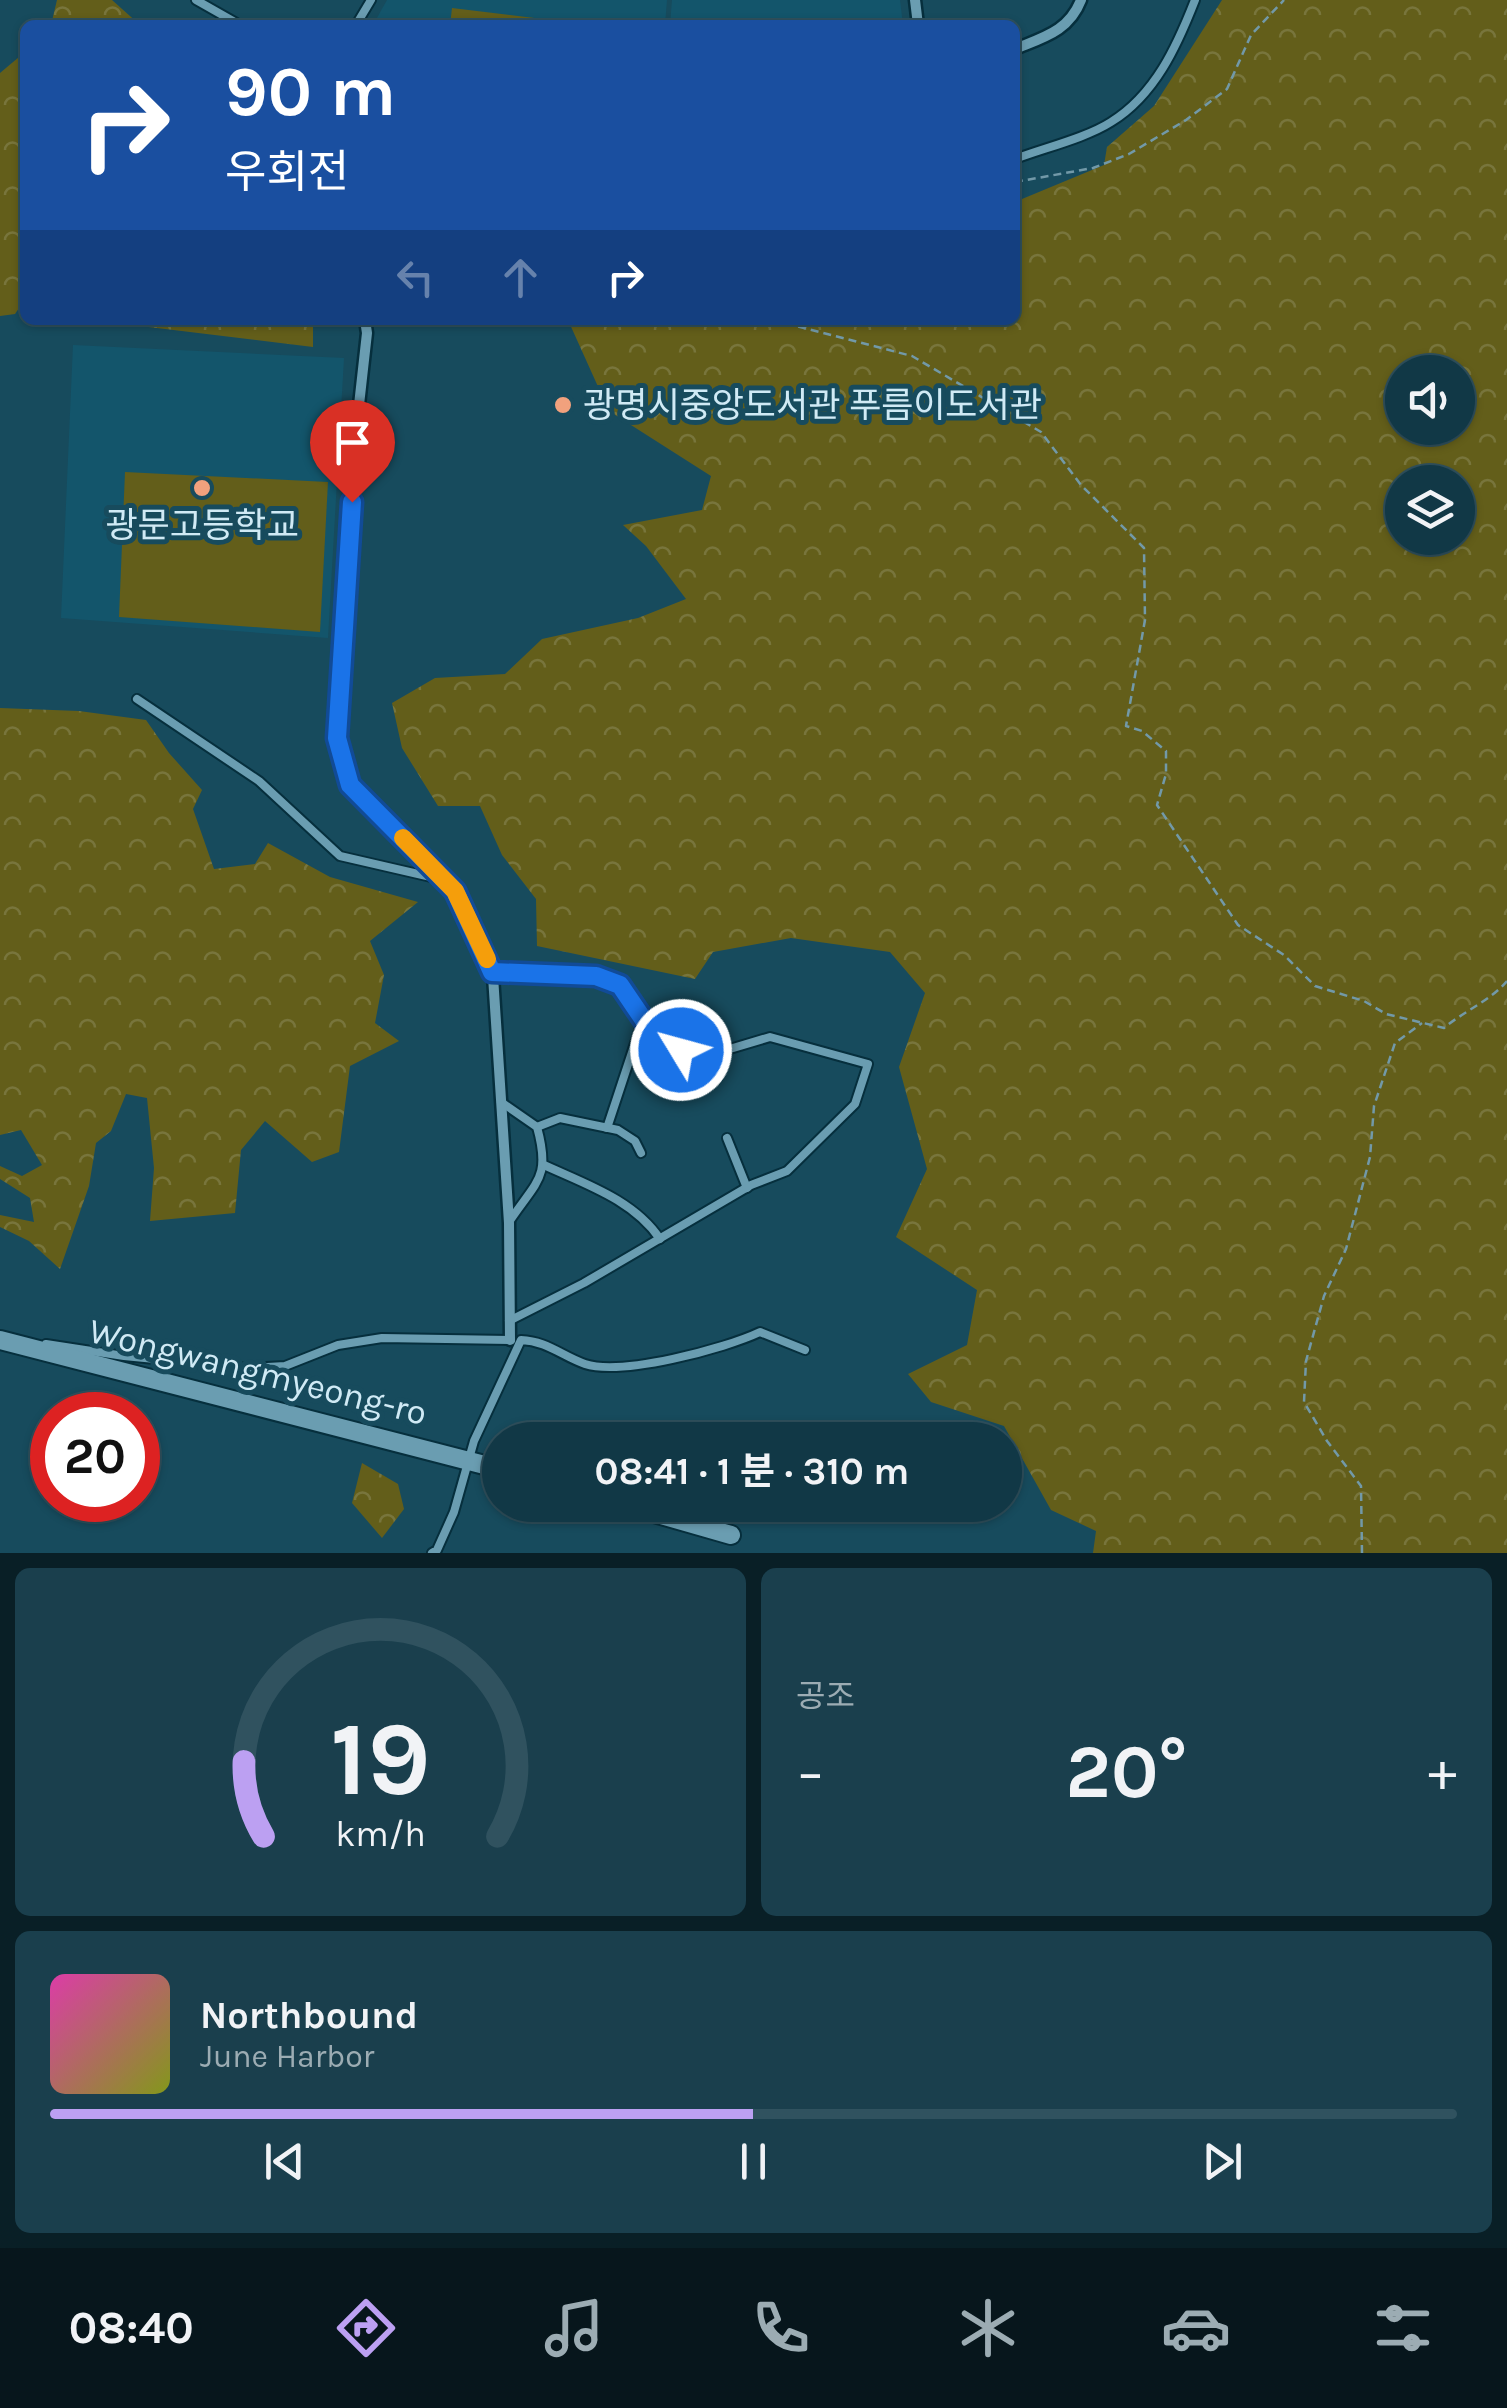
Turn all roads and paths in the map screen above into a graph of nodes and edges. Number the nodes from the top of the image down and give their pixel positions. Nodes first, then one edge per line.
1 (196, 0) edge
2 (1081, 0) edge
3 (1194, 0) edge
4 (1284, 0) edge
5 (231, 20) edge
6 (1020, 47) edge
7 (1020, 157) edge
8 (1020, 181) edge
9 (367, 325) edge
10 (792, 325) edge
11 (136, 699) dead end
12 (444, 880) junction
13 (492, 972) junction
14 (1507, 981) edge
15 (643, 1020) junction
16 (1423, 1022) junction
17 (501, 1102) junction
18 (537, 1127) junction
19 (607, 1128) junction
20 (727, 1138) dead end
21 (641, 1153) dead end
22 (544, 1165) junction
23 (747, 1188) junction
24 (508, 1223) junction
25 (660, 1238) junction
26 (509, 1321) junction
27 (0, 1338) edge
28 (515, 1340) junction
29 (805, 1350) dead end
30 (469, 1460) junction
31 (482, 1464) edge
32 (686, 1522) edge
33 (731, 1535) dead end
34 (432, 1553) edge
35 (1362, 1553) edge

1 - 5 lane
2 - 6 street
3 - 7 lane
4 - 8 path
9 - 12 street
10 - 16 path
11 - 12 lane
12 - 13 street
13 - 15 lane
13 - 17 street
14 - 16 path
15 - 19 lane
15 - 23 lane
16 - 35 path
17 - 18 lane
17 - 24 street
18 - 19 lane
18 - 22 lane
19 - 21 lane
20 - 23 lane
22 - 24 lane
22 - 25 lane
23 - 25 lane
24 - 26 street
25 - 26 lane
26 - 28 street
27 - 28 lane
27 - 30 street, Wongwangmyeong-ro
28 - 29 lane
28 - 30 lane
30 - 31 street, Wongwangmyeong-ro
30 - 34 lane
32 - 33 street

